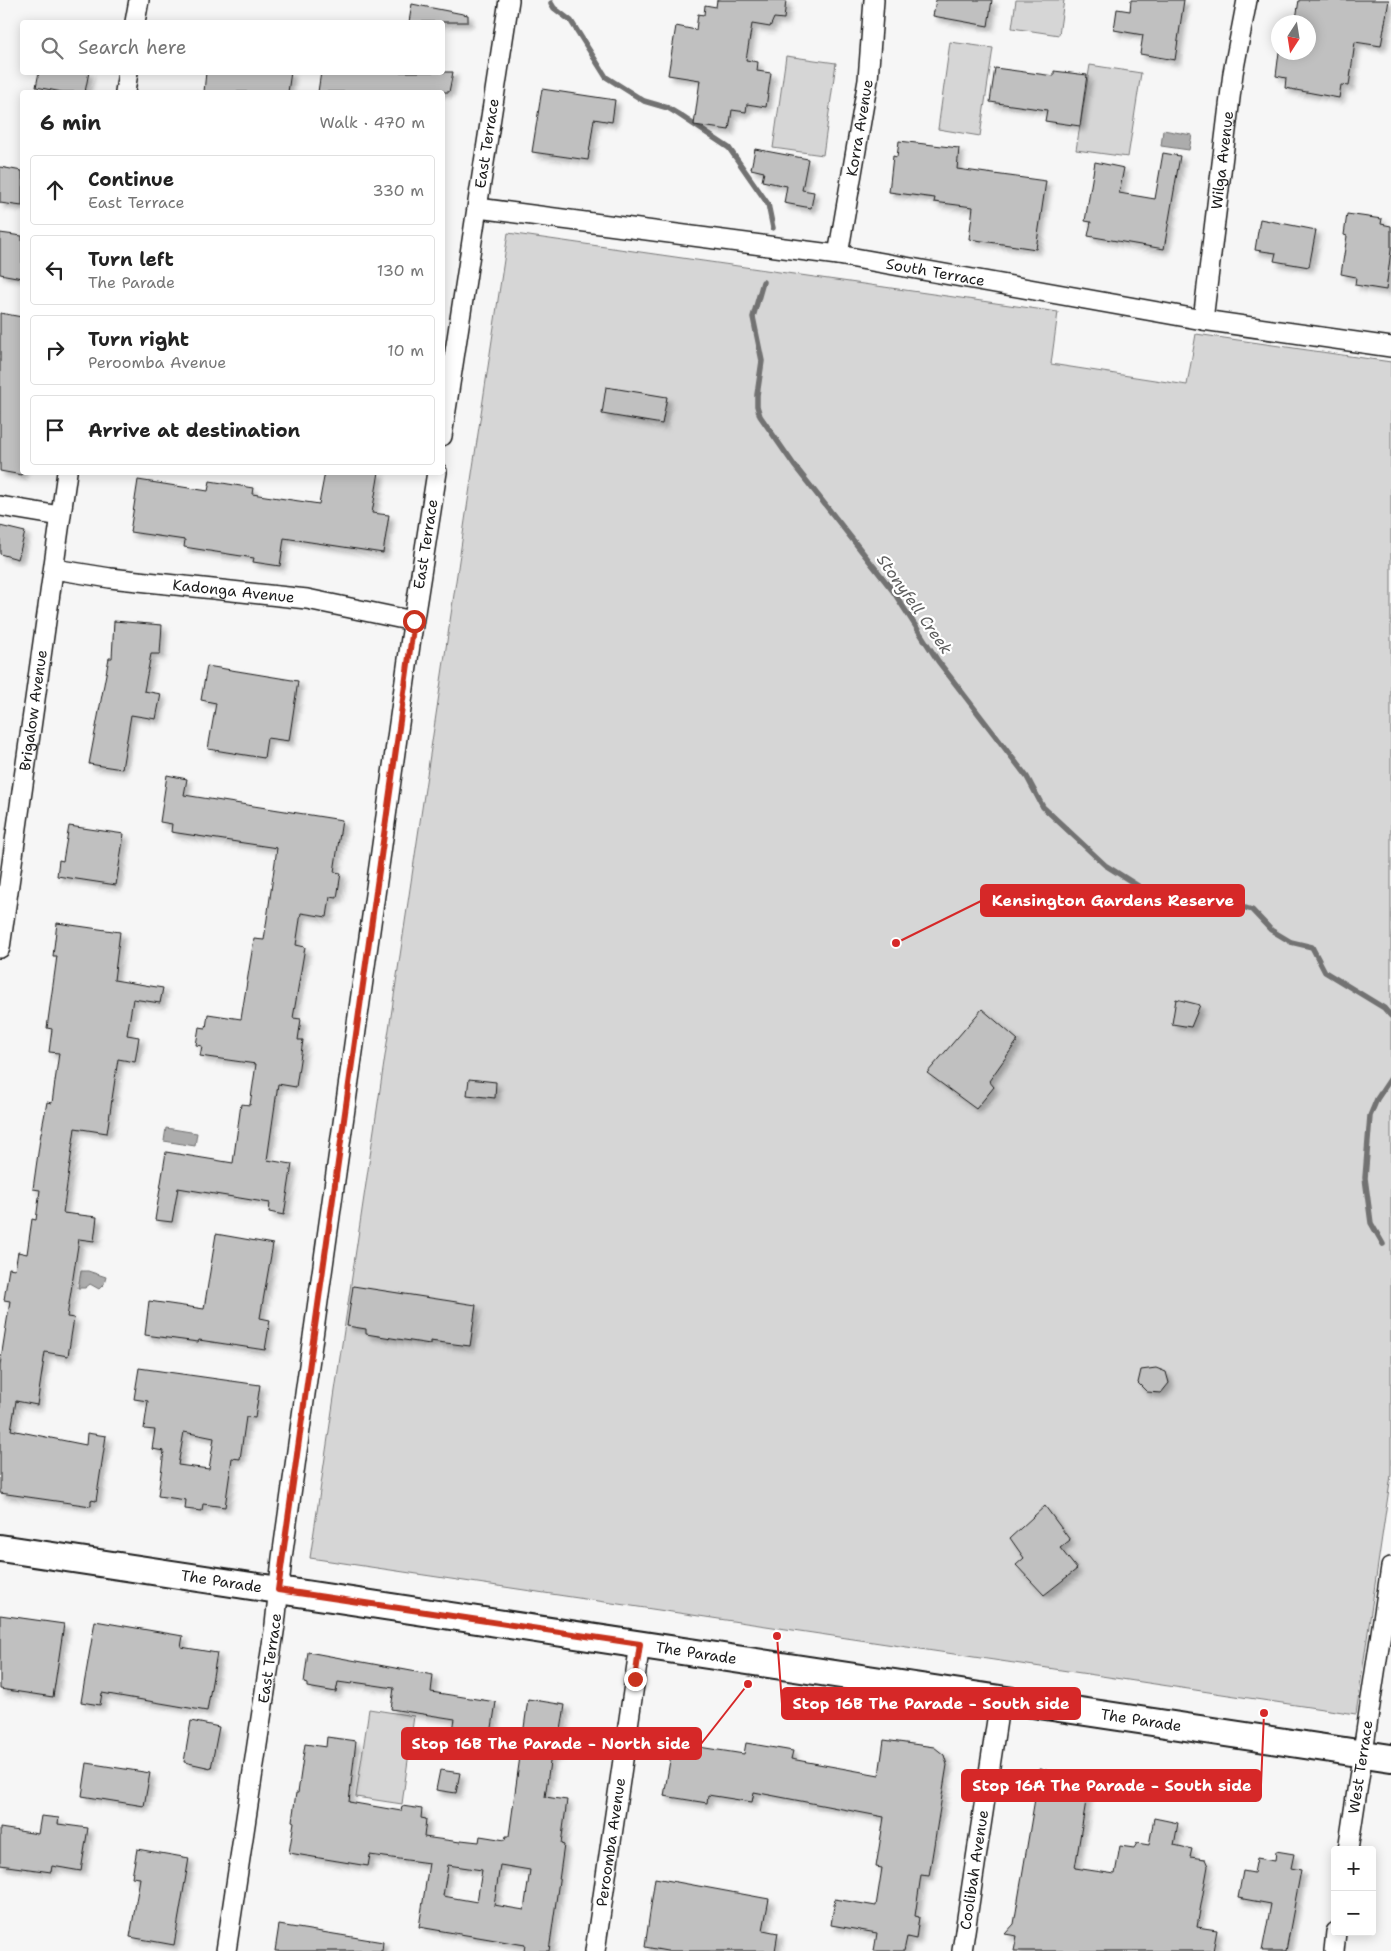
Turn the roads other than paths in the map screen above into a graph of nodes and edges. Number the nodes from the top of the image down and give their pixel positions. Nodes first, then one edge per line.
1 (139, 0) edge
2 (509, 0) edge
3 (874, 0) edge
4 (1247, 0) edge
5 (135, 20) edge
6 (128, 75) edge
7 (125, 90) edge
8 (478, 208) junction
9 (838, 255) junction
10 (1204, 320) junction
11 (1391, 347) edge
12 (445, 417) edge
13 (67, 475) edge
14 (437, 475) edge
15 (0, 506) edge
16 (60, 516) junction
17 (54, 569) junction
18 (414, 621) junction
19 (0, 948) edge
20 (0, 1548) edge
21 (1391, 1567) edge
22 (278, 1590) junction
23 (640, 1644) junction
24 (1000, 1700) junction
25 (1363, 1754) junction
26 (1391, 1758) edge
27 (1349, 1846) edge
28 (1336, 1936) edge
29 (226, 1951) edge
30 (595, 1951) edge
31 (962, 1951) edge
32 (1334, 1951) edge

1 - 5 street
2 - 8 street, East Terrace
3 - 9 street, Korra Avenue
4 - 10 street, Wilga Avenue
6 - 7 street
8 - 9 street, South Terrace
8 - 12 street, East Terrace
9 - 10 street, South Terrace
10 - 11 street, South Terrace
13 - 16 street, Brigalow Avenue
14 - 18 street, East Terrace
15 - 16 street
16 - 17 street, Brigalow Avenue
17 - 18 street, Kadonga Avenue
17 - 19 street, Brigalow Avenue
18 - 22 street, East Terrace
20 - 22 main road, The Parade
21 - 25 street, West Terrace
22 - 23 main road, The Parade
22 - 29 street, East Terrace
23 - 24 main road, The Parade
23 - 30 street, Peroomba Avenue
24 - 25 main road, The Parade
24 - 31 street, Coolibah Avenue
25 - 26 main road, The Parade
25 - 27 street, West Terrace
28 - 32 street

